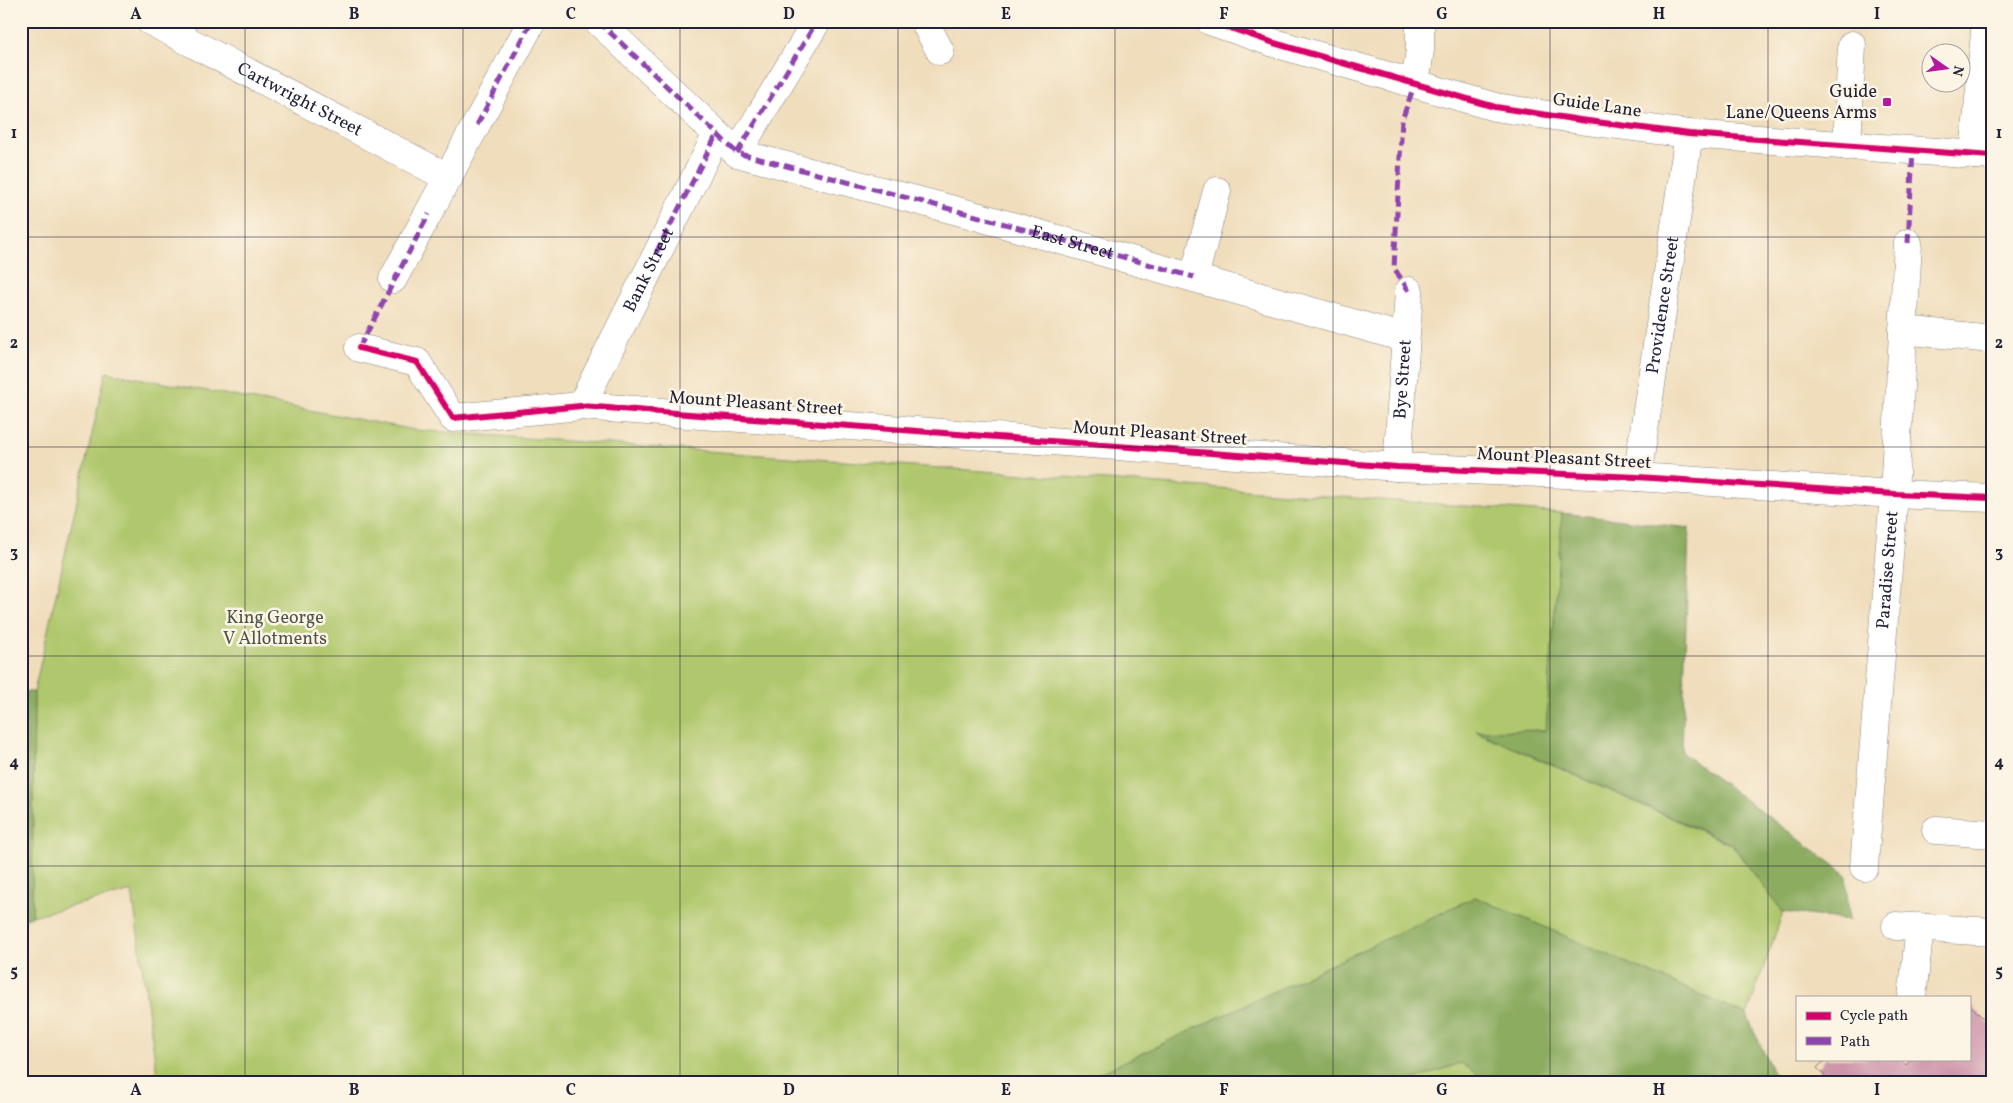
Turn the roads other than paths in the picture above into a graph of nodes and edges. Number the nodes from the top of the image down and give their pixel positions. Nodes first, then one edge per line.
1 (150, 21) edge
2 (532, 21) edge
3 (598, 21) edge
4 (817, 21) edge
5 (924, 21) edge
6 (1210, 21) edge
7 (1420, 21) edge
8 (1986, 21) edge
9 (1852, 45) dead end
10 (940, 51) dead end
11 (1415, 83) junction
12 (717, 134) junction
13 (1689, 134) junction
14 (1847, 146) junction
15 (737, 153) junction
16 (1983, 156) edge
17 (449, 178) junction
18 (1217, 191) dead end
19 (1908, 243) dead end
20 (1194, 277) junction
21 (394, 280) dead end
22 (1408, 291) dead end
23 (1903, 330) junction
24 (1405, 338) junction
25 (1992, 339) edge
26 (359, 348) dead end
27 (581, 406) junction
28 (1397, 467) junction
29 (1637, 477) junction
30 (1894, 494) junction
31 (1992, 498) edge
32 (1936, 830) dead end
33 (1992, 834) edge
34 (1864, 867) dead end
35 (1992, 932) edge
36 (1912, 996) edge

1 - 17 main road, Cartwright Street
2 - 17 main road
3 - 12 main road
4 - 15 main road
5 - 10 main road
6 - 11 main road, Guide Lane
7 - 11 main road
8 - 16 main road
9 - 14 main road
11 - 13 main road, Guide Lane
12 - 15 main road
12 - 27 main road, Bank Street
13 - 14 main road, Guide Lane
13 - 29 main road, Providence Street
14 - 16 main road, Guide Lane
15 - 20 main road, East Street
17 - 21 main road
18 - 20 main road
19 - 23 main road, Paradise Street
20 - 24 main road, East Street
22 - 24 main road, Bye Street
23 - 25 main road
23 - 30 main road, Paradise Street
24 - 28 main road, Bye Street
26 - 27 main road, Mount Pleasant Street
27 - 28 main road, Mount Pleasant Street
28 - 29 main road, Mount Pleasant Street
29 - 30 main road, Mount Pleasant Street
30 - 31 main road, Mount Pleasant Street
30 - 34 main road, Paradise Street
32 - 33 main road
35 - 36 main road

